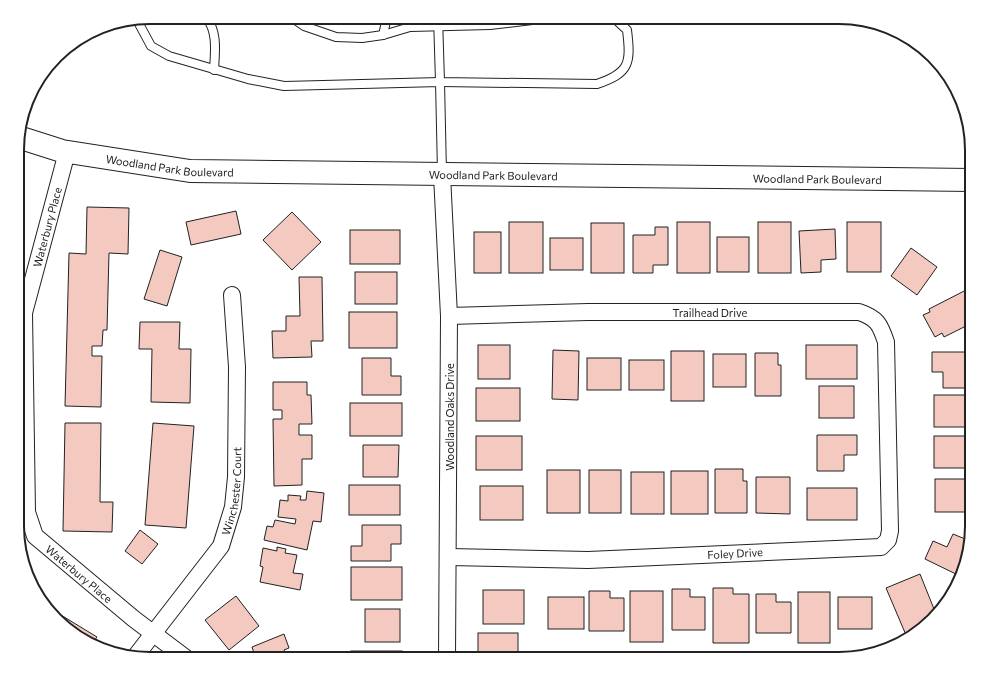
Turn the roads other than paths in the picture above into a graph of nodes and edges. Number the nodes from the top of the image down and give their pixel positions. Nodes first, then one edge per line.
1 (139, 24) edge
2 (212, 24) edge
3 (301, 24) edge
4 (385, 24) edge
5 (421, 24) edge
6 (438, 24) edge
7 (477, 24) edge
8 (498, 24) edge
9 (621, 24) edge
10 (383, 35) junction
11 (214, 70) junction
12 (440, 82) junction
13 (25, 139) edge
14 (67, 152) junction
15 (442, 175) junction
16 (965, 180) edge
17 (232, 295) dead end
18 (449, 316) junction
19 (888, 411) joint
20 (449, 557) junction
21 (154, 633) junction
22 (140, 652) edge
23 (178, 652) edge
24 (448, 652) edge

1 - 11 lane
2 - 11 lane
3 - 10 lane
4 - 10 lane
5 - 10 lane
6 - 12 lane
7 - 8 lane
9 - 12 lane
11 - 12 lane
12 - 15 lane
13 - 14 street, Woodland Park Boulevard
14 - 15 street, Woodland Park Boulevard
14 - 21 street, Waterbury Place
15 - 16 street, Woodland Park Boulevard
15 - 18 street, Woodland Oaks Drive
17 - 21 street, Winchester Court
18 - 19 street, Trailhead Drive
18 - 20 street, Woodland Oaks Drive
19 - 20 street, Foley Drive
20 - 24 street, Woodland Oaks Drive
21 - 22 street, Winchester Court
21 - 23 street, Waterbury Place

